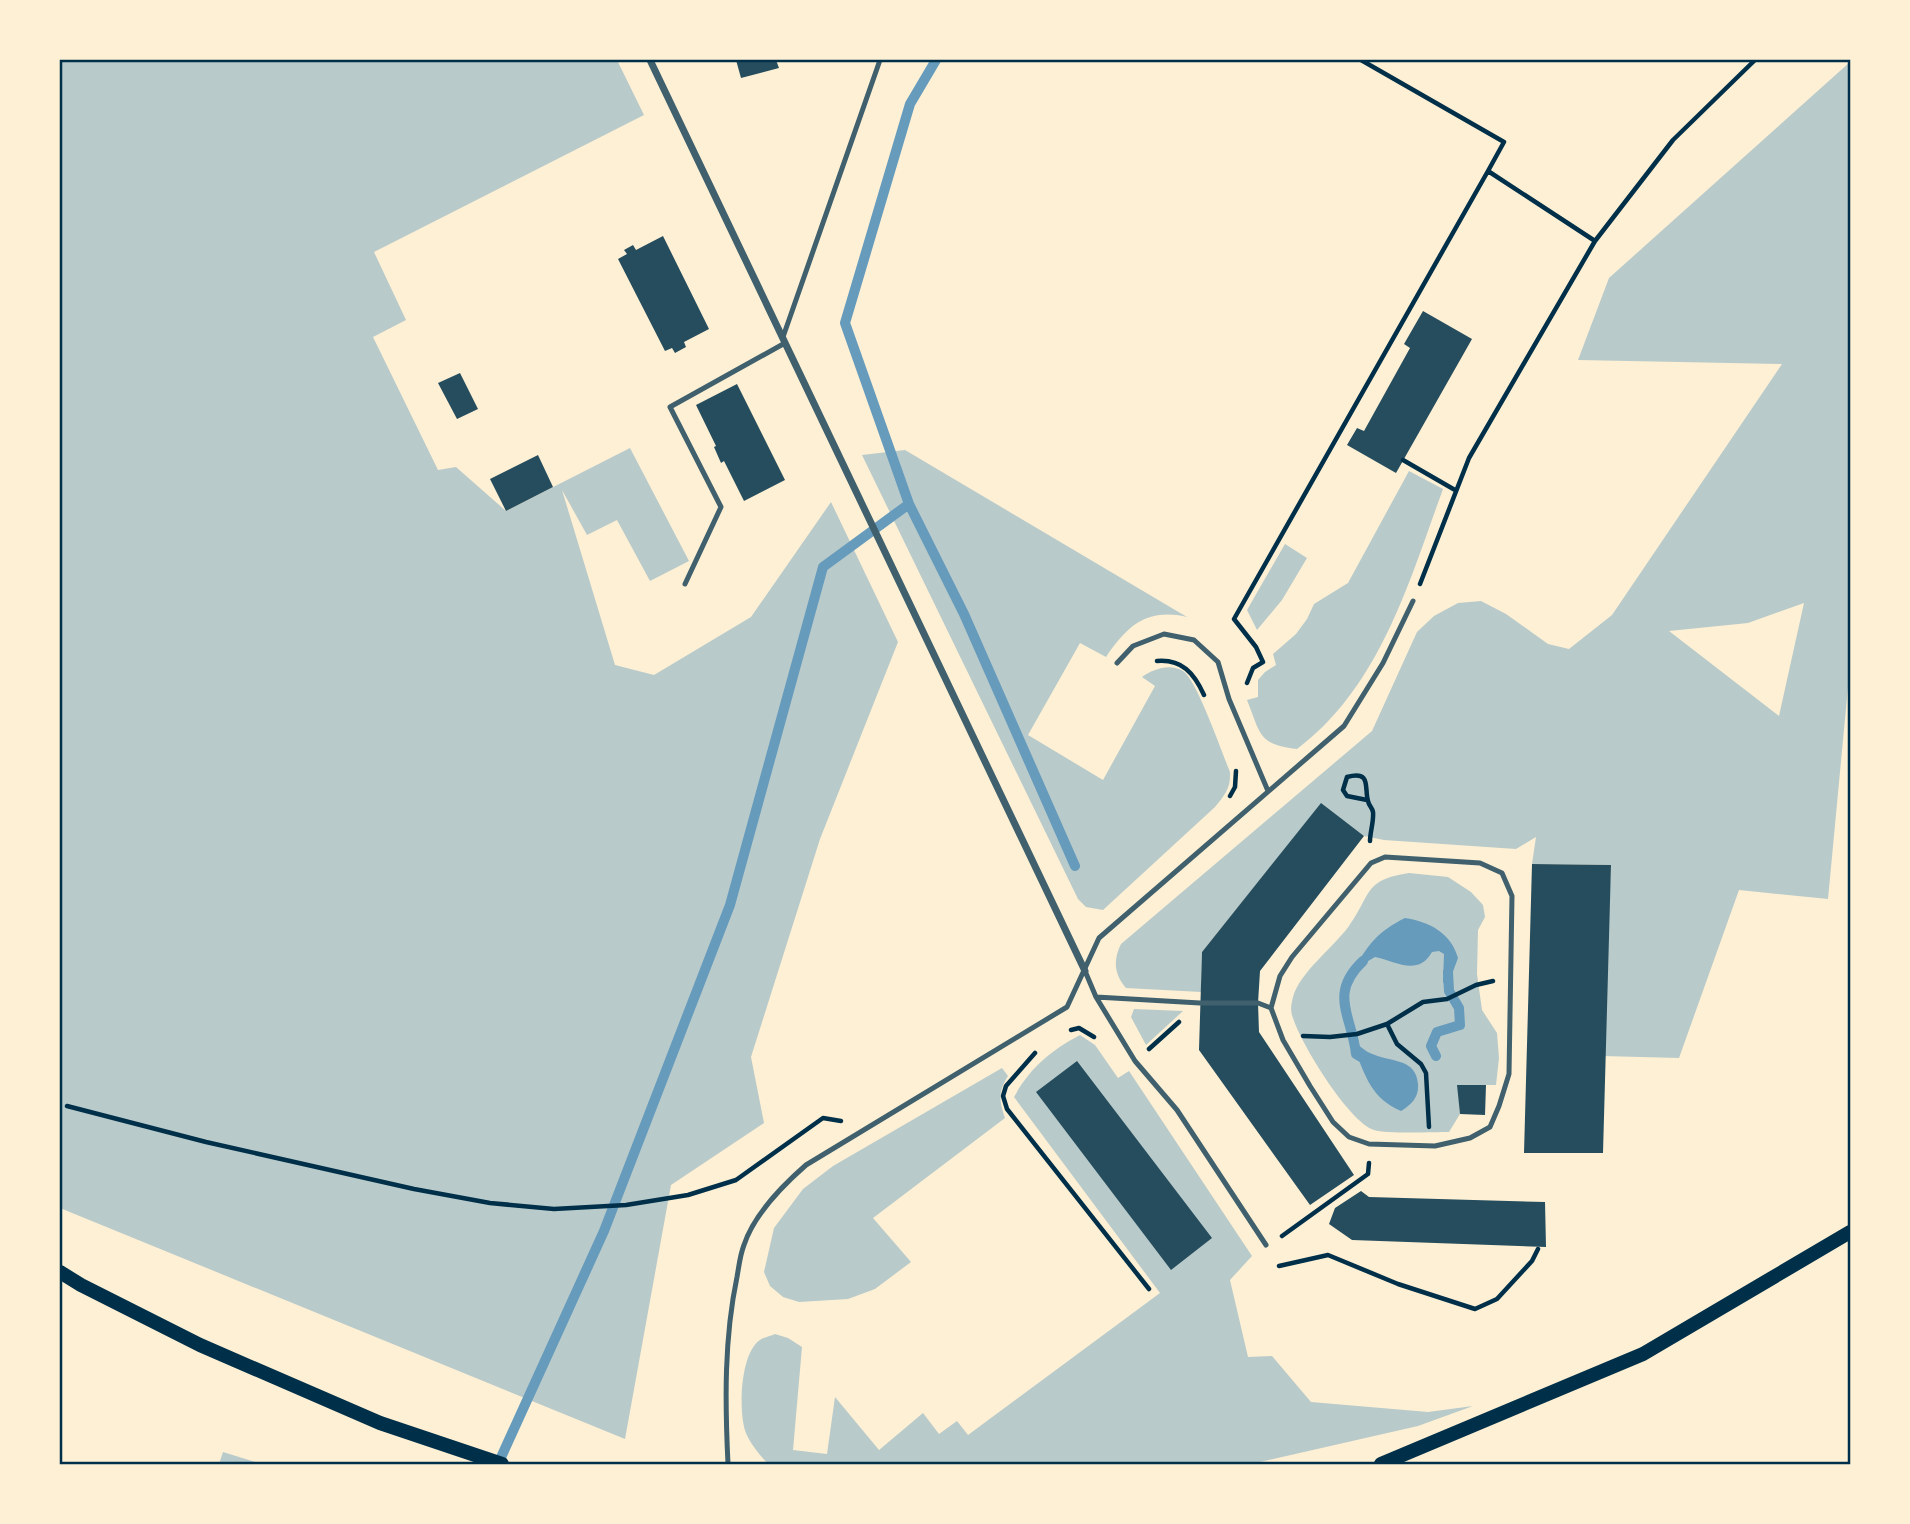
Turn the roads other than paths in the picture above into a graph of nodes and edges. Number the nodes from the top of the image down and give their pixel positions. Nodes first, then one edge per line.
1 (650, 60) edge
2 (880, 60) edge
3 (784, 340) junction
4 (685, 584) dead end
5 (1413, 601) road end
6 (1116, 663) dead end
7 (1268, 791) junction
8 (1085, 971) junction
9 (1096, 997) junction
10 (1271, 1008) junction
11 (1850, 1232) edge
12 (1266, 1245) road end
13 (60, 1272) edge
14 (502, 1465) edge
15 (728, 1465) edge
16 (1381, 1465) edge

1 - 3 street
2 - 3 lane
3 - 4 lane
3 - 8 street
5 - 7 lane
6 - 7 lane
7 - 8 lane
8 - 9 lane
8 - 15 lane
9 - 10 lane
9 - 12 lane
10 - 10 lane
11 - 16 main road
13 - 14 main road

